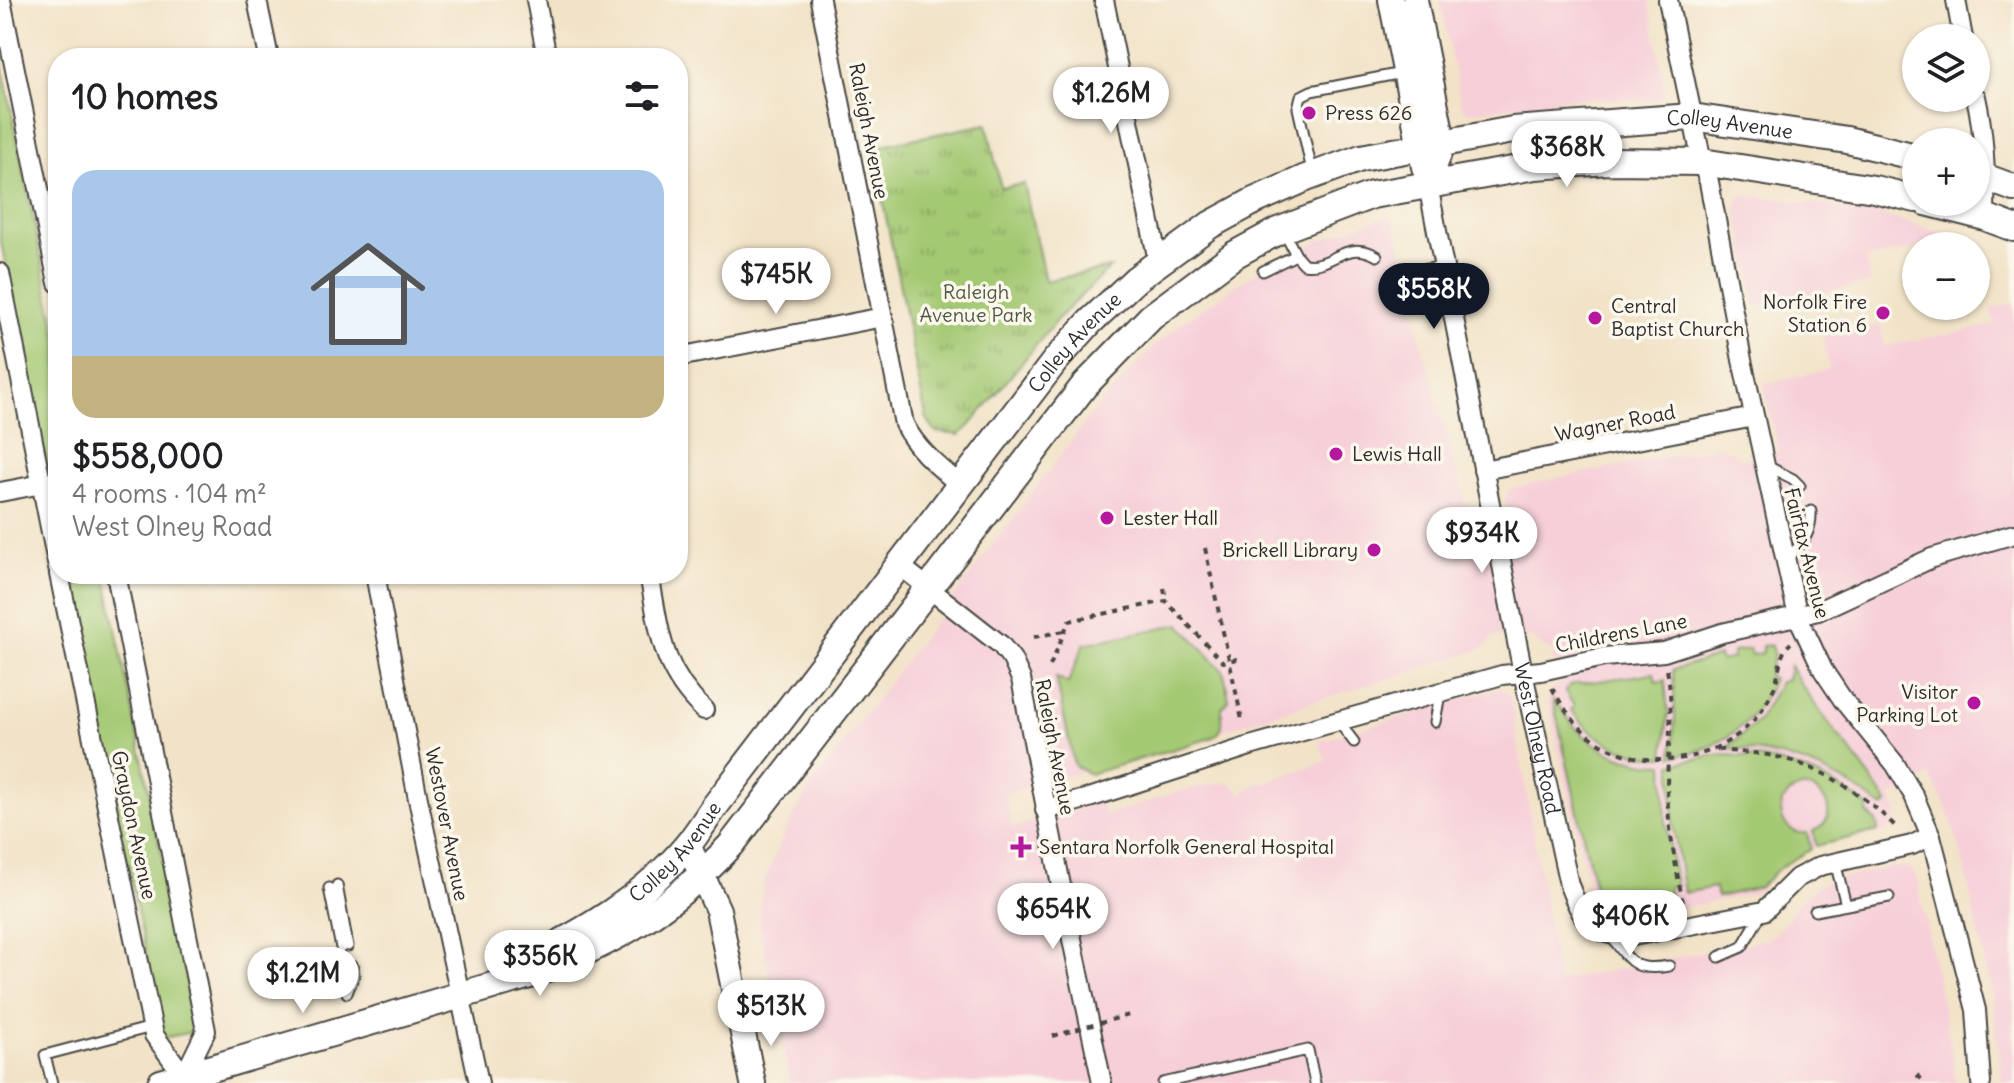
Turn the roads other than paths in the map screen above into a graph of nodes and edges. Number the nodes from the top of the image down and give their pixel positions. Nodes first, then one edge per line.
1 (257, 0) edge
2 (536, 0) edge
3 (820, 0) edge
4 (1104, 0) edge
5 (1391, 0) edge
6 (1415, 0) edge
7 (1668, 0) edge
8 (1956, 0) edge
9 (3, 1) edge
10 (1960, 24) edge
11 (267, 48) edge
12 (545, 48) edge
13 (1406, 73) junction
14 (1692, 117) junction
15 (1431, 144) junction
16 (1902, 154) edge
17 (1702, 162) junction
18 (1312, 175) junction
19 (1990, 179) edge
20 (1428, 185) junction
21 (2014, 188) edge
22 (1902, 196) edge
23 (1981, 216) edge
24 (1985, 217) joint
25 (2014, 228) edge
26 (1283, 229) junction
27 (48, 232) edge
28 (1296, 255) junction
29 (1377, 256) dead end
30 (1158, 261) junction
31 (1443, 267) junction
32 (1263, 271) dead end
33 (1405, 272) dead end
34 (0, 273) edge
35 (883, 317) junction
36 (688, 355) edge
37 (1754, 417) junction
38 (1764, 465) junction
39 (1483, 470) junction
40 (48, 475) edge
41 (48, 483) edge
42 (960, 485) junction
43 (1800, 486) dead end
44 (0, 492) edge
45 (1811, 511) dead end
46 (2014, 534) edge
47 (1784, 561) junction
48 (899, 565) junction
49 (62, 584) edge
50 (118, 584) edge
51 (377, 584) edge
52 (651, 584) edge
53 (929, 588) junction
54 (1798, 617) junction
55 (1523, 673) junction
56 (1440, 692) junction
57 (704, 710) dead end
58 (1338, 721) junction
59 (1435, 722) dead end
60 (1354, 742) dead end
61 (1045, 810) junction
62 (1931, 836) junction
63 (688, 845) junction
64 (1835, 862) junction
65 (703, 876) junction
66 (333, 887) dead end
67 (1889, 897) dead end
68 (1846, 905) junction
69 (1764, 911) junction
70 (1815, 911) dead end
71 (1610, 935) junction
72 (345, 947) dead end
73 (1719, 957) dead end
74 (1669, 966) dead end
75 (349, 968) dead end
76 (347, 993) dead end
77 (459, 994) junction
78 (152, 1027) junction
79 (177, 1081) edge
80 (52, 1083) edge
81 (479, 1083) edge
82 (753, 1083) edge
83 (1102, 1083) edge
84 (1163, 1083) edge
85 (1315, 1083) edge
86 (1981, 1083) edge

1 - 11 street
2 - 12 street
3 - 35 street, Raleigh Avenue
4 - 30 street
5 - 13 street, West Olney Road
6 - 15 street, West Olney Road
7 - 14 street, Fairfax Avenue
8 - 10 street
9 - 27 street
13 - 15 street, West Olney Road
13 - 18 lane
14 - 15 main road, Colley Avenue
14 - 16 main road, Colley Avenue
14 - 17 street, Fairfax Avenue
15 - 18 main road, Colley Avenue
15 - 20 street, West Olney Road
17 - 20 main road, Colley Avenue
17 - 22 main road, Colley Avenue
17 - 37 street, Fairfax Avenue
18 - 30 main road, Colley Avenue
19 - 21 main road
20 - 26 main road, Colley Avenue
20 - 31 street, West Olney Road
23 - 24 main road
24 - 25 main road
26 - 28 lane
26 - 53 main road, Colley Avenue
28 - 29 lane
28 - 32 lane
30 - 42 main road, Colley Avenue
31 - 33 lane
31 - 39 street, West Olney Road
34 - 40 street, Graydon Avenue
35 - 36 street
35 - 42 street, Raleigh Avenue
37 - 38 street, Fairfax Avenue
37 - 39 street, Wagner Road
38 - 43 lane
38 - 47 street, Fairfax Avenue
39 - 55 street, West Olney Road
41 - 44 street
42 - 48 main road, Colley Avenue
45 - 47 lane
46 - 54 street, Childrens Lane
47 - 54 street, Fairfax Avenue
48 - 53 street, Raleigh Avenue
48 - 63 main road, Colley Avenue
49 - 78 street, Graydon Avenue
50 - 79 street, Graydon Avenue
51 - 77 street, Westover Avenue
52 - 57 street
53 - 61 street, Raleigh Avenue
53 - 65 main road, Colley Avenue
54 - 55 street, Childrens Lane
54 - 62 street, Fairfax Avenue
55 - 56 street, Childrens Lane
55 - 71 street, West Olney Road
56 - 58 street, Childrens Lane
56 - 59 lane
58 - 60 lane
58 - 61 street, Childrens Lane
61 - 83 street, Raleigh Avenue
62 - 64 street
62 - 86 street, Fairfax Avenue
63 - 65 street
63 - 77 main road, Colley Avenue
64 - 68 lane
64 - 69 street
65 - 77 main road, Colley Avenue
65 - 82 street
66 - 72 lane
67 - 68 lane
68 - 70 lane
69 - 71 street
69 - 73 lane
71 - 74 lane
75 - 76 lane
77 - 79 main road, Colley Avenue
77 - 81 street, Westover Avenue
78 - 79 street, Graydon Avenue
78 - 80 lane
84 - 85 lane

